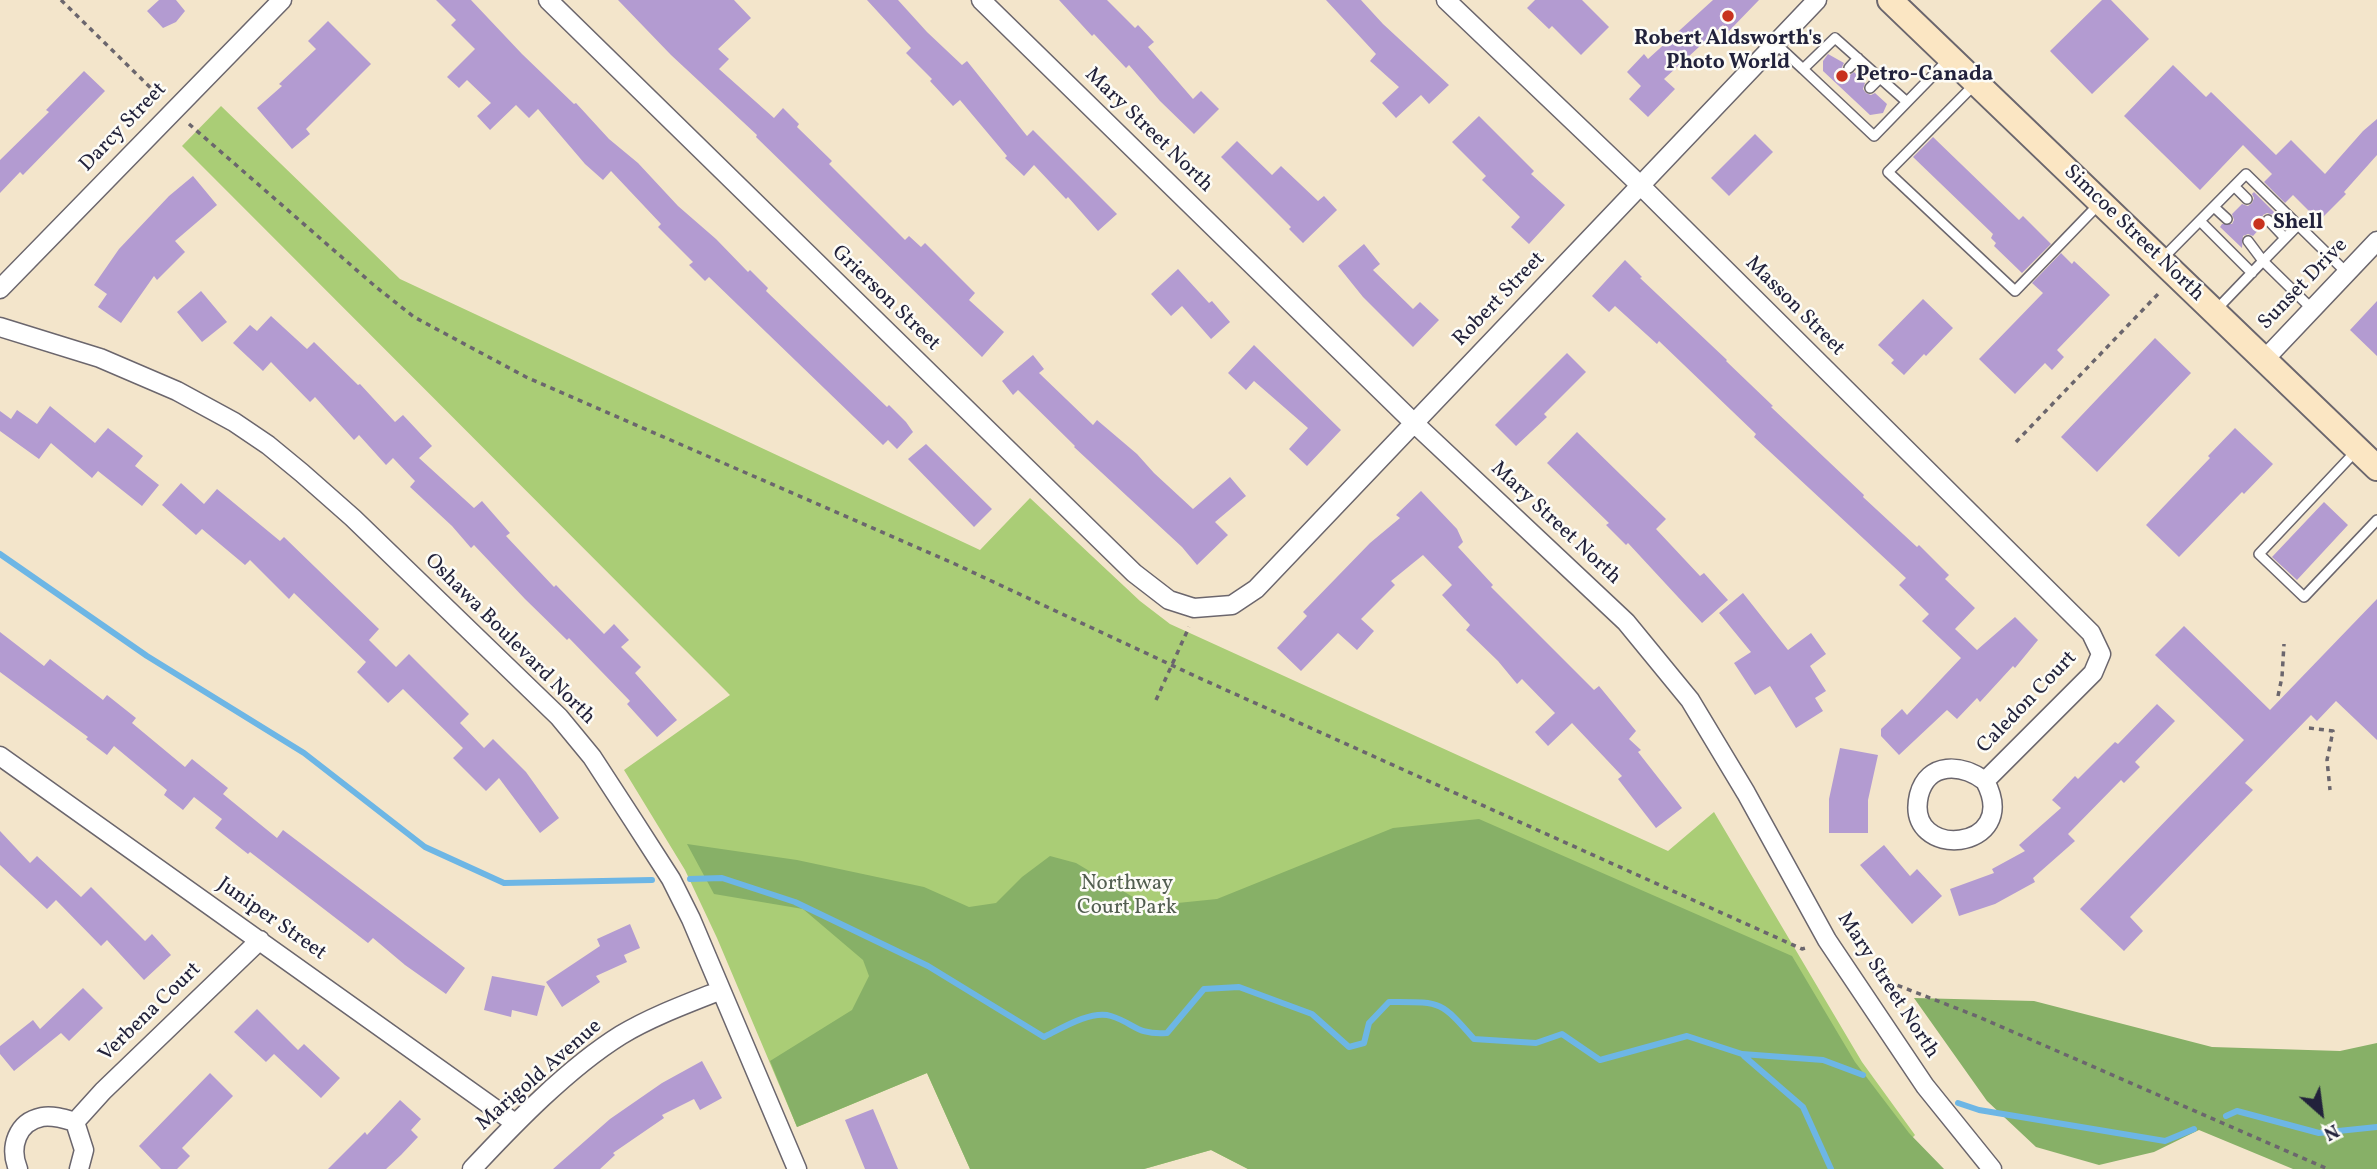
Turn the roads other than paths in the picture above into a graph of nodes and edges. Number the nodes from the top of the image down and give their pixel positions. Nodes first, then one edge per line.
1 (282, 0) edge
2 (548, 0) edge
3 (981, 0) edge
4 (1446, 0) edge
5 (1817, 0) edge
6 (1890, 0) edge
7 (1776, 44) junction
8 (1858, 58) junction
9 (1949, 59) junction
10 (1849, 68) dead end
11 (1803, 69) junction
12 (1880, 78) junction
13 (1835, 83) dead end
14 (1975, 84) junction
15 (1870, 88) dead end
16 (1826, 91) junction
17 (1856, 102) dead end
18 (1907, 102) junction
19 (1847, 111) junction
20 (2234, 186) junction
21 (1641, 187) junction
22 (2247, 199) dead end
23 (2101, 202) junction
24 (2214, 207) junction
25 (2227, 219) dead end
26 (2268, 220) dead end
27 (2200, 221) junction
28 (2298, 225) junction
29 (2285, 238) junction
30 (2248, 241) dead end
31 (2377, 241) edge
32 (2263, 261) junction
33 (2168, 268) junction
34 (2347, 272) junction
35 (2252, 273) junction
36 (0, 289) edge
37 (2312, 309) junction
38 (2214, 312) junction
39 (0, 327) edge
40 (2264, 360) junction
41 (1413, 422) junction
42 (2357, 449) junction
43 (2377, 468) edge
44 (2377, 520) edge
45 (1199, 609) joint
46 (2101, 654) joint
47 (0, 756) edge
48 (1984, 781) junction
49 (260, 940) junction
50 (719, 991) junction
51 (75, 1122) junction
52 (515, 1123) junction
53 (18, 1169) edge
54 (79, 1169) edge
55 (472, 1169) edge
56 (797, 1169) edge
57 (1992, 1169) edge

1 - 36 street, Darcy Street
2 - 45 street, Grierson Street
3 - 41 street, Mary Street North
4 - 21 street, Masson Street
5 - 7 street, Robert Street
6 - 9 main road, Simcoe Street North
7 - 11 lane
7 - 21 street, Robert Street
8 - 10 lane
8 - 11 lane
8 - 12 lane
9 - 14 main road, Simcoe Street North
9 - 18 lane
11 - 16 lane
12 - 15 lane
12 - 18 lane
13 - 16 lane
14 - 23 main road, Simcoe Street North
14 - 23 lane
16 - 19 lane
17 - 19 lane
18 - 19 lane
20 - 22 lane
20 - 24 lane
20 - 28 lane
21 - 41 street, Robert Street
21 - 46 street, Masson Street
23 - 33 main road, Simcoe Street North
24 - 25 lane
24 - 27 lane
26 - 29 lane
27 - 33 lane
27 - 35 lane
28 - 29 lane
28 - 34 lane
29 - 32 lane
30 - 32 lane
31 - 34 street, Sunset Drive
32 - 35 lane
32 - 37 lane
33 - 38 main road, Simcoe Street North
34 - 37 street, Sunset Drive
35 - 38 lane
37 - 40 street, Sunset Drive
38 - 40 main road, Simcoe Street North
39 - 50 street, Oshawa Boulevard North
40 - 42 main road, Simcoe Street North
41 - 45 street, Robert Street
41 - 57 street, Mary Street North
42 - 43 main road, Simcoe Street North
42 - 44 lane
46 - 48 street, Caledon Court
47 - 49 street, Juniper Street
48 - 48 street, Caledon Court
49 - 51 street, Verbena Court
49 - 52 street, Juniper Street
50 - 52 street, Marigold Avenue
50 - 56 street, Oshawa Boulevard North
51 - 53 street
51 - 54 street
52 - 55 street, Marigold Avenue

